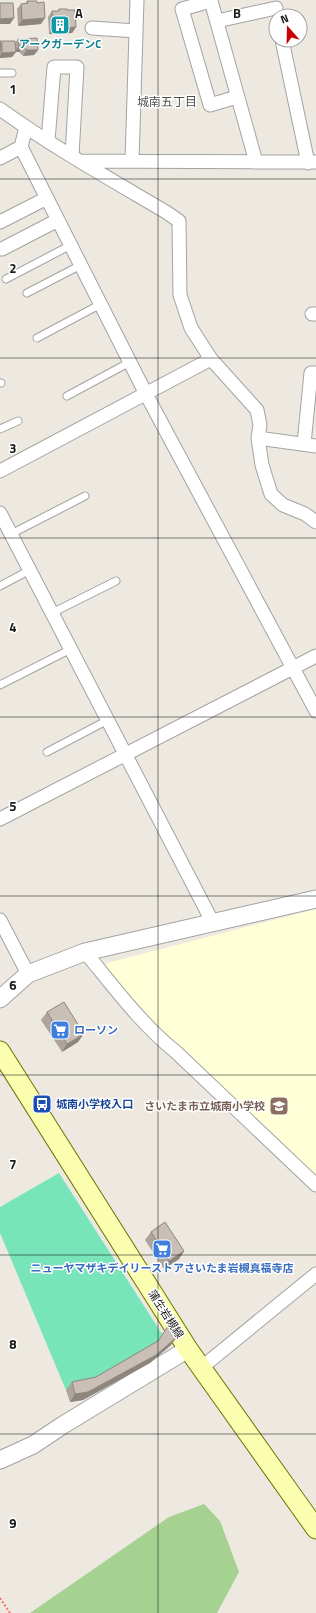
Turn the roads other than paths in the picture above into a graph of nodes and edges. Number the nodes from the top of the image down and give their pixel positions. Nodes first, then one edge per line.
1 (137, 0) edge
2 (268, 10) edge
3 (217, 21) junction
4 (92, 28) dead end
5 (136, 31) junction
6 (284, 48) edge
7 (0, 73) edge
8 (12, 73) dead end
9 (237, 97) junction
10 (0, 109) edge
11 (26, 127) junction
12 (48, 141) junction
13 (21, 147) junction
14 (0, 158) edge
15 (76, 159) junction
16 (132, 161) junction
17 (256, 162) junction
18 (312, 163) edge
19 (47, 198) junction
20 (58, 220) junction
21 (0, 222) edge
22 (71, 245) junction
23 (2, 249) dead end
24 (81, 266) junction
25 (6, 279) dead end
26 (27, 293) dead end
27 (101, 304) junction
28 (37, 338) dead end
29 (211, 359) junction
30 (130, 362) junction
31 (316, 373) edge
32 (146, 394) junction
33 (66, 396) dead end
34 (18, 421) dead end
35 (0, 429) edge
36 (258, 438) junction
37 (310, 445) edge
38 (0, 471) edge
39 (85, 496) dead end
40 (0, 513) edge
41 (316, 522) edge
42 (11, 534) junction
43 (30, 570) junction
44 (116, 580) dead end
45 (0, 586) edge
46 (52, 613) junction
47 (71, 649) junction
48 (316, 656) edge
49 (293, 669) junction
50 (0, 685) edge
51 (316, 711) edge
52 (108, 720) junction
53 (47, 752) dead end
54 (126, 754) junction
55 (0, 819) edge
56 (316, 899) edge
57 (0, 920) edge
58 (213, 923) junction
59 (85, 952) junction
60 (28, 974) junction
61 (0, 999) edge
62 (0, 1051) edge
63 (316, 1185) edge
64 (316, 1274) edge
65 (188, 1349) junction
66 (201, 1368) junction
67 (0, 1460) edge
68 (316, 1529) edge

1 - 5 street
2 - 3 street
3 - 9 street
3 - 9 street
4 - 5 street
5 - 16 street
6 - 18 street
7 - 8 lane
9 - 17 street
10 - 11 street
11 - 12 street
11 - 13 street
12 - 15 street
12 - 15 street
13 - 14 street
13 - 19 street
15 - 16 street
15 - 29 street
16 - 17 street
17 - 18 street
19 - 20 street
19 - 21 street
20 - 22 street
20 - 23 street
22 - 24 street
22 - 25 lane
24 - 26 lane
24 - 27 street
27 - 28 lane
27 - 30 street
29 - 32 street
29 - 36 street
30 - 32 street
30 - 33 lane
31 - 37 street
32 - 38 street
32 - 49 street
34 - 35 lane
36 - 37 street
36 - 41 street
39 - 42 lane
40 - 42 street
42 - 43 street
43 - 45 lane
43 - 46 street
44 - 46 lane
46 - 47 street
47 - 50 lane
47 - 52 street
48 - 49 street
49 - 51 street
49 - 54 street
52 - 53 lane
52 - 54 street
54 - 55 street
54 - 58 street
56 - 58 street
57 - 60 street
58 - 59 street
59 - 60 street
59 - 63 street
60 - 61 street
62 - 65 main road, 蒲生岩槻線
64 - 66 street
65 - 66 main road, 蒲生岩槻線
65 - 67 street
66 - 68 main road, 蒲生岩槻線

